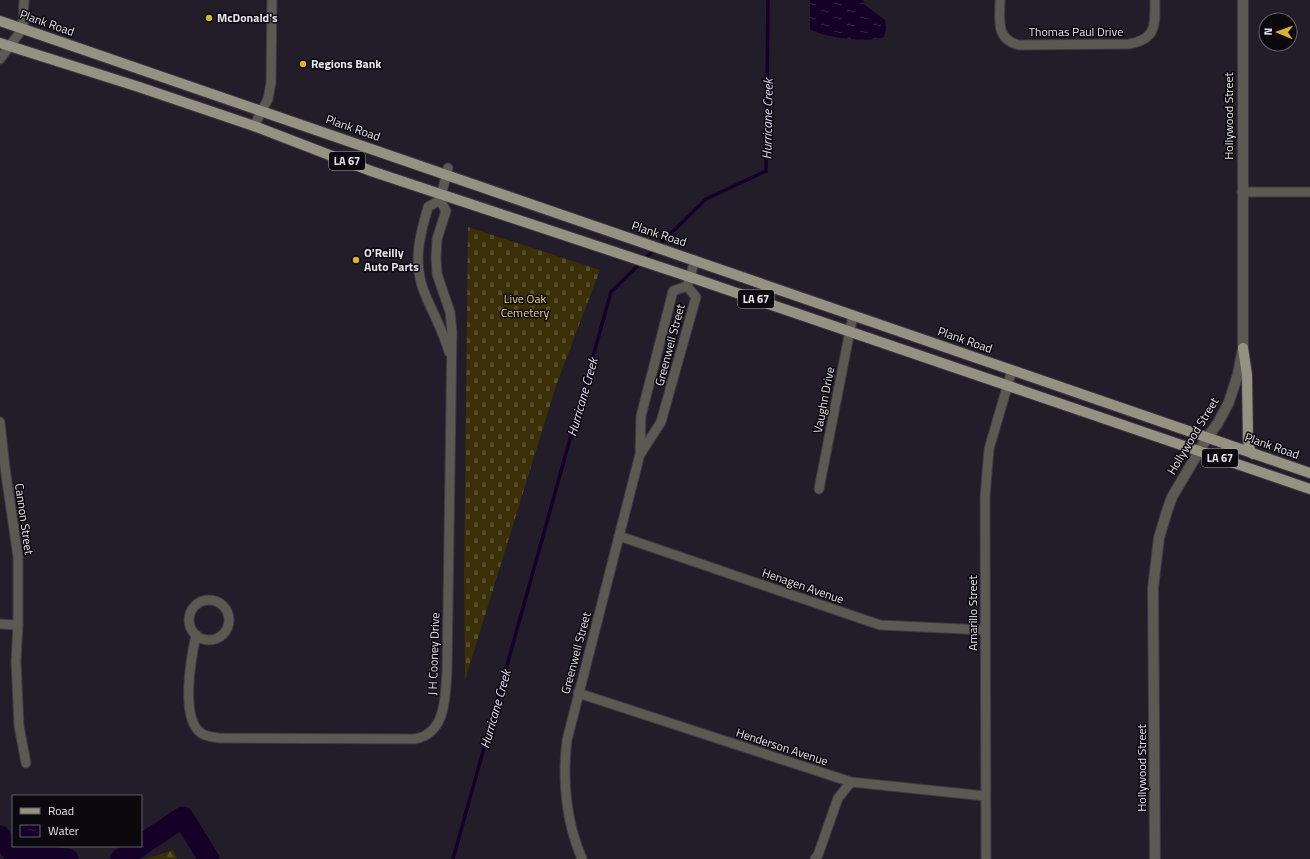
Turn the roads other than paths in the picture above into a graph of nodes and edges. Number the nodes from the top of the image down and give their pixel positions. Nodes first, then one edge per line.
1 (24, 0) edge
2 (272, 0) edge
3 (1000, 0) edge
4 (1155, 0) edge
5 (1242, 0) edge
6 (0, 21) edge
7 (23, 28) junction
8 (5, 45) edge
9 (0, 59) edge
10 (262, 111) junction
11 (254, 126) junction
12 (448, 172) junction
13 (1242, 192) junction
14 (1310, 192) edge
15 (441, 197) junction
16 (695, 260) junction
17 (688, 282) junction
18 (853, 315) junction
19 (849, 331) junction
20 (1243, 348) junction
21 (450, 359) junction
22 (1012, 370) junction
23 (1008, 386) junction
24 (0, 422) edge
25 (1207, 438) junction
26 (1199, 451) junction
27 (640, 454) junction
28 (1253, 454) junction
29 (1310, 473) edge
30 (819, 489) dead end
31 (1310, 489) edge
32 (619, 536) junction
33 (0, 624) edge
34 (18, 625) junction
35 (985, 630) junction
36 (196, 635) junction
37 (578, 693) junction
38 (26, 763) dead end
39 (851, 782) junction
40 (985, 796) junction
41 (818, 858) edge
42 (582, 859) edge
43 (986, 859) edge
44 (1155, 859) edge

1 - 7 street
2 - 10 street
3 - 4 street, Thomas Paul Drive
5 - 13 street, Hollywood Street
6 - 7 main road, Plank Road / LA 67
7 - 8 street
7 - 10 main road, Plank Road / LA 67
8 - 9 street
8 - 11 main road, LA 67
10 - 11 street
10 - 12 main road, Plank Road / LA 67
11 - 15 main road, LA 67
12 - 15 street, J H Cooney Drive
12 - 16 main road, Plank Road / LA 67
13 - 14 street
13 - 20 street, Hollywood Street
15 - 17 main road, LA 67
15 - 21 street, J H Cooney Drive
15 - 21 street, J H Cooney Drive
16 - 17 street
16 - 18 main road, Plank Road / LA 67
17 - 19 main road, LA 67
17 - 27 street, Greenwell Street
17 - 27 street, Greenwell Street
18 - 19 street, Vaughn Drive
18 - 22 main road, Plank Road / LA 67
19 - 23 main road, LA 67
19 - 30 street, Vaughn Drive
20 - 25 street, Hollywood Street
20 - 28 main road
21 - 36 street, J H Cooney Drive
22 - 23 street, Amarillo Street
22 - 25 main road, Plank Road / LA 67
23 - 26 main road, LA 67
23 - 35 street, Amarillo Street
24 - 34 street, Cannon Street
25 - 26 street, Hollywood Street
25 - 28 main road, Plank Road / LA 67
26 - 31 main road, LA 67
26 - 44 street, Hollywood Street
27 - 32 street, Greenwell Street
28 - 29 main road, Plank Road / LA 67
32 - 35 street, Henagen Avenue
32 - 37 street, Greenwell Street
33 - 34 street
34 - 38 street, Cannon Street
35 - 40 street, Amarillo Street
36 - 36 street
37 - 39 street, Henderson Avenue
37 - 42 street, Greenwell Street
39 - 40 street, Henderson Avenue
39 - 41 street
40 - 43 street, Amarillo Street

